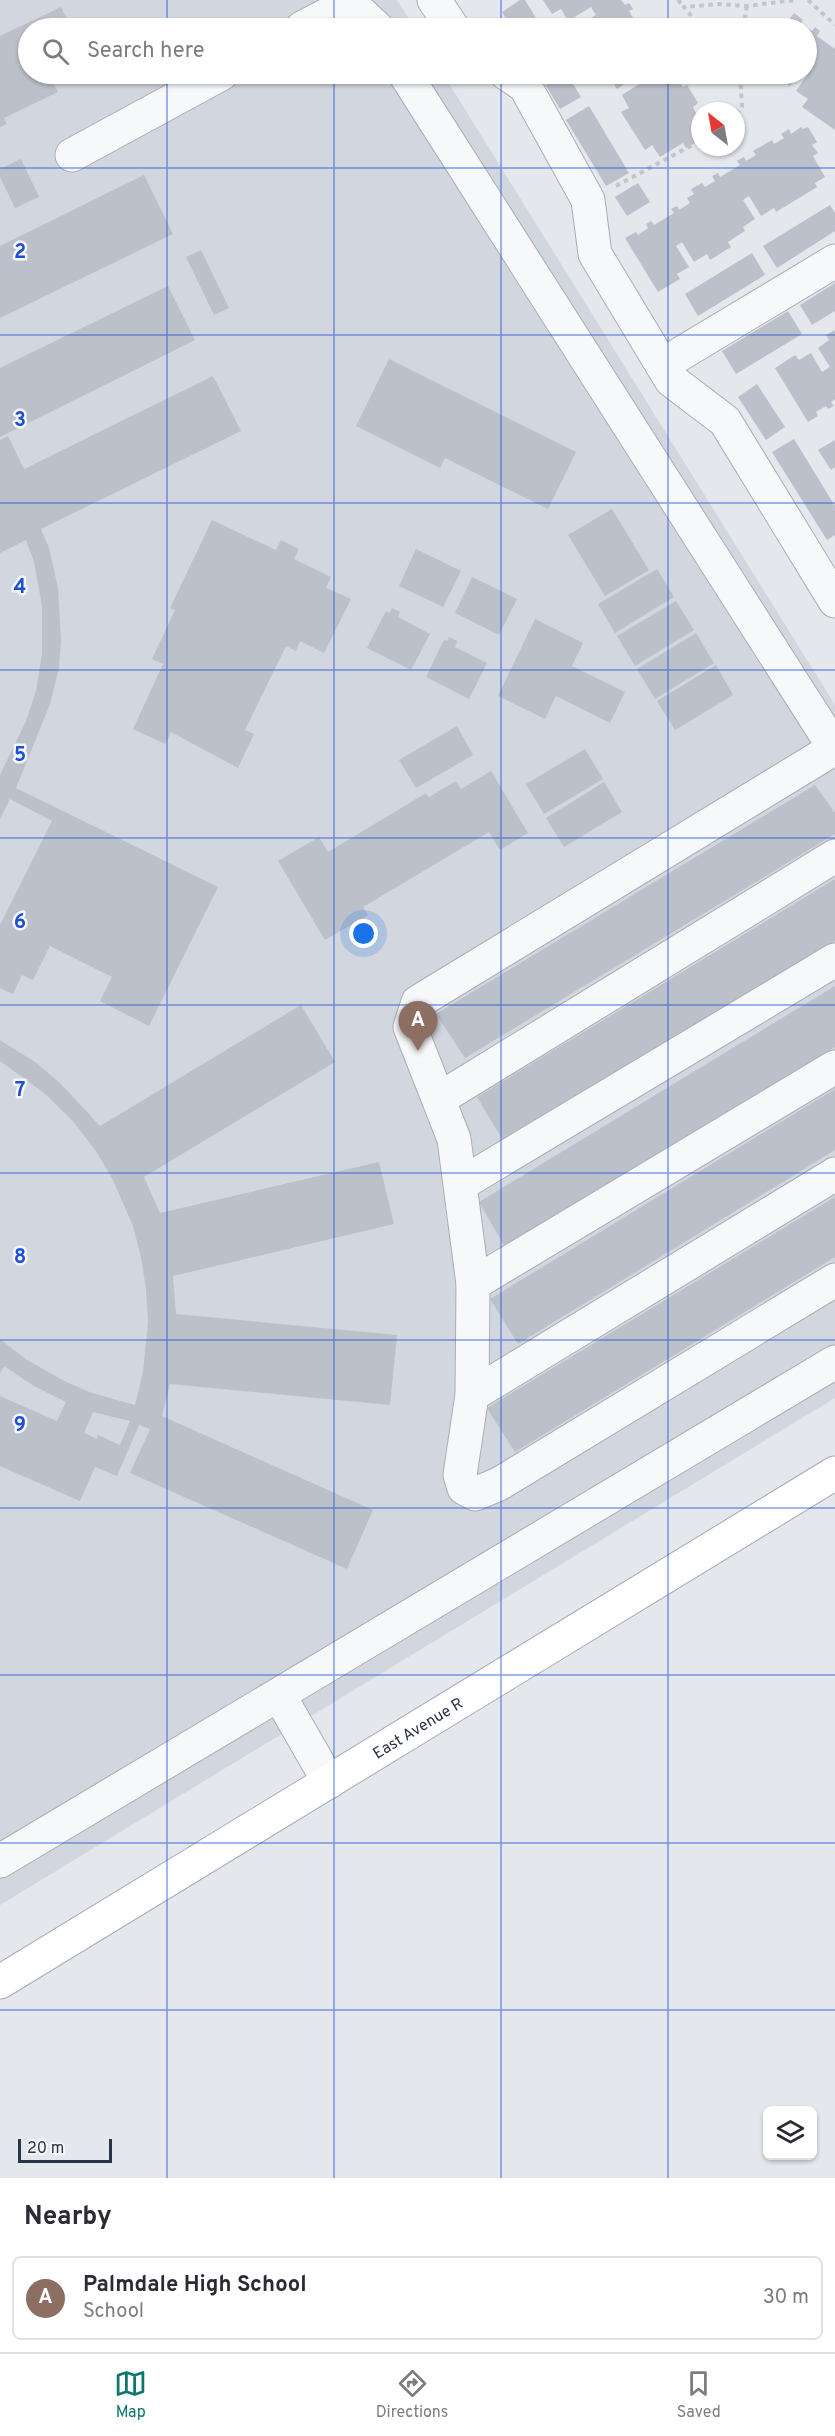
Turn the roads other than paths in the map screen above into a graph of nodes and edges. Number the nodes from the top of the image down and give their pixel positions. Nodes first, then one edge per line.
1 (435, 0) edge
2 (348, 1) edge
3 (320, 18) edge
4 (366, 18) edge
5 (447, 18) edge
6 (203, 84) edge
7 (411, 84) edge
8 (522, 84) edge
9 (72, 155) dead end
10 (835, 261) edge
11 (662, 364) junction
12 (835, 601) edge
13 (835, 749) edge
14 (835, 856) edge
15 (835, 960) edge
16 (835, 1067) edge
17 (440, 1099) junction
18 (835, 1174) edge
19 (461, 1184) junction
20 (835, 1280) edge
21 (473, 1284) junction
22 (835, 1362) edge
23 (472, 1395) junction
24 (835, 1473) edge
25 (279, 1695) junction
26 (329, 1782) junction
27 (0, 1861) edge
28 (0, 1982) edge

1 - 5 street
2 - 3 street
2 - 4 street
6 - 9 street
7 - 13 street
8 - 11 street
10 - 11 street
11 - 12 street
13 - 17 street
14 - 17 street
15 - 19 street
16 - 21 street
17 - 19 street
18 - 23 street
19 - 21 street
20 - 23 street
21 - 23 street
22 - 25 street
24 - 26 main road, East Avenue R
25 - 26 street
25 - 27 street
26 - 28 main road, East Avenue R

